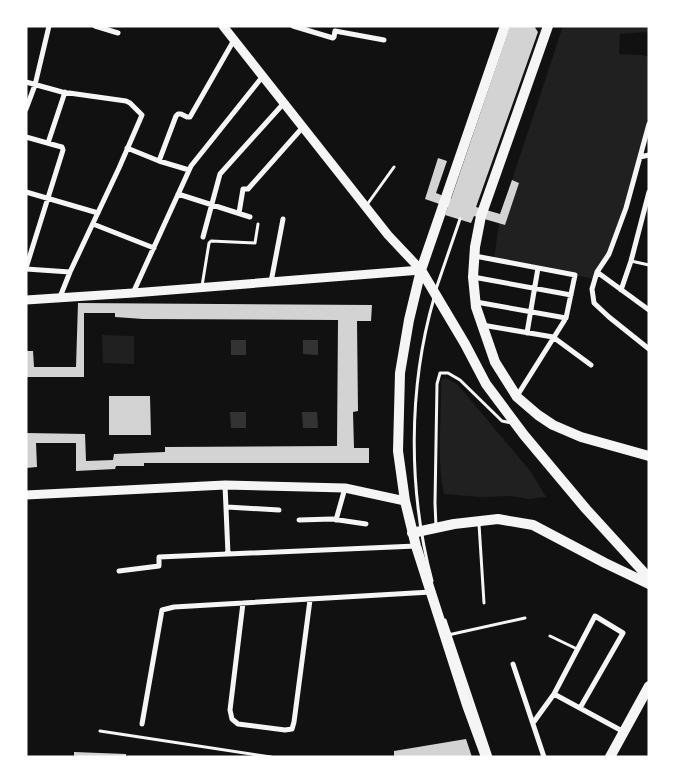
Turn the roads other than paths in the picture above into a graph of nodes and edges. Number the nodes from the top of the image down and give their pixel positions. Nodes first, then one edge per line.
1 (49, 26) edge
2 (95, 26) edge
3 (224, 26) edge
4 (293, 26) edge
5 (505, 26) edge
6 (548, 26) edge
7 (118, 33) dead end
8 (234, 40) junction
9 (384, 40) dead end
10 (263, 76) junction
11 (26, 82) edge
12 (35, 85) junction
13 (65, 92) junction
14 (284, 103) junction
15 (26, 109) edge
16 (649, 124) edge
17 (303, 127) junction
18 (26, 137) edge
19 (48, 143) junction
20 (127, 148) junction
21 (649, 155) edge
22 (640, 157) junction
23 (159, 161) junction
24 (394, 167) dead end
25 (189, 170) junction
26 (26, 192) edge
27 (649, 192) edge
28 (178, 194) junction
29 (48, 198) junction
30 (212, 205) junction
31 (366, 207) junction
32 (98, 213) junction
33 (239, 213) junction
34 (250, 217) dead end
35 (460, 219) dead end
36 (283, 220) dead end
37 (93, 224) junction
38 (258, 224) dead end
39 (203, 237) dead end
40 (154, 248) junction
41 (474, 256) junction
42 (632, 261) junction
43 (649, 265) edge
44 (26, 268) edge
45 (538, 268) junction
46 (422, 270) junction
47 (70, 272) junction
48 (597, 272) junction
49 (473, 277) junction
50 (271, 282) junction
51 (201, 288) junction
52 (535, 288) junction
53 (621, 290) junction
54 (133, 293) junction
55 (571, 295) junction
56 (60, 297) junction
57 (26, 300) edge
58 (475, 302) junction
59 (649, 310) edge
60 (531, 312) junction
61 (566, 318) junction
62 (482, 325) junction
63 (527, 332) junction
64 (553, 337) junction
65 (649, 349) edge
66 (591, 365) dead end
67 (517, 397) junction
68 (515, 423) junction
69 (649, 456) edge
70 (225, 485) junction
71 (345, 488) junction
72 (26, 495) edge
73 (405, 501) junction
74 (227, 507) junction
75 (278, 510) dead end
76 (299, 520) dead end
77 (336, 520) junction
78 (479, 521) junction
79 (366, 524) dead end
80 (436, 528) junction
81 (412, 533) junction
82 (416, 546) junction
83 (228, 554) junction
84 (119, 571) dead end
85 (649, 578) edge
86 (649, 584) edge
87 (434, 595) junction
88 (310, 600) junction
89 (243, 603) junction
90 (484, 603) dead end
91 (444, 617) dead end
92 (525, 618) dead end
93 (445, 636) junction
94 (550, 636) dead end
95 (577, 649) junction
96 (513, 664) dead end
97 (649, 686) edge
98 (554, 694) junction
99 (580, 708) junction
100 (142, 724) dead end
101 (533, 724) junction
102 (100, 731) dead end
103 (624, 732) junction
104 (271, 757) edge
105 (486, 757) edge
106 (491, 757) edge
107 (544, 757) edge
108 (610, 757) edge

1 - 12 street
2 - 7 street
3 - 8 street
4 - 9 street
5 - 46 main road
6 - 41 main road
8 - 10 street
8 - 23 street
10 - 14 street
10 - 25 street
11 - 12 street
12 - 13 street
12 - 15 street
13 - 19 street
13 - 20 street
14 - 17 street
14 - 30 street
16 - 22 street
17 - 31 street
17 - 33 street
18 - 19 street
19 - 29 street
20 - 23 street
20 - 32 street
21 - 22 street
22 - 48 street
23 - 25 street
24 - 31 lane
25 - 28 street
26 - 29 street
27 - 42 street
28 - 30 street
28 - 40 street
29 - 32 street
29 - 44 street
30 - 33 street
30 - 39 street
31 - 46 street
32 - 37 street
33 - 34 street
35 - 87 lane
36 - 50 street
37 - 40 street
37 - 47 street
38 - 51 lane
40 - 54 street
41 - 45 street
41 - 49 main road
42 - 43 lane
42 - 53 street
44 - 47 street
45 - 52 street
45 - 55 street
46 - 50 street
46 - 68 main road
46 - 73 main road
47 - 56 street
48 - 53 street
48 - 65 street
49 - 52 street
49 - 58 main road
50 - 51 street
51 - 54 street
52 - 55 street
52 - 60 street
53 - 59 street
54 - 56 street
55 - 61 street
56 - 57 street
58 - 60 street
58 - 62 main road
60 - 61 street
60 - 63 street
61 - 64 street
62 - 63 street
62 - 67 main road
63 - 64 street
64 - 66 street
64 - 67 street
67 - 69 main road
68 - 80 lane
68 - 85 main road
70 - 71 street
70 - 72 street
70 - 74 street
71 - 73 street
71 - 77 street
73 - 81 main road
74 - 75 street
74 - 83 street
76 - 77 street
77 - 79 street
78 - 80 main road
78 - 86 main road
78 - 90 lane
80 - 81 main road
81 - 82 main road
82 - 83 street
82 - 87 main road
83 - 84 street
87 - 88 street
87 - 93 main road
88 - 89 street
88 - 89 street
89 - 100 street
91 - 106 lane
92 - 93 lane
93 - 105 main road
94 - 95 lane
95 - 98 street
95 - 99 street
96 - 101 street
97 - 103 main road
98 - 99 street
98 - 101 street
99 - 103 street
101 - 107 street
102 - 104 lane
103 - 108 main road

